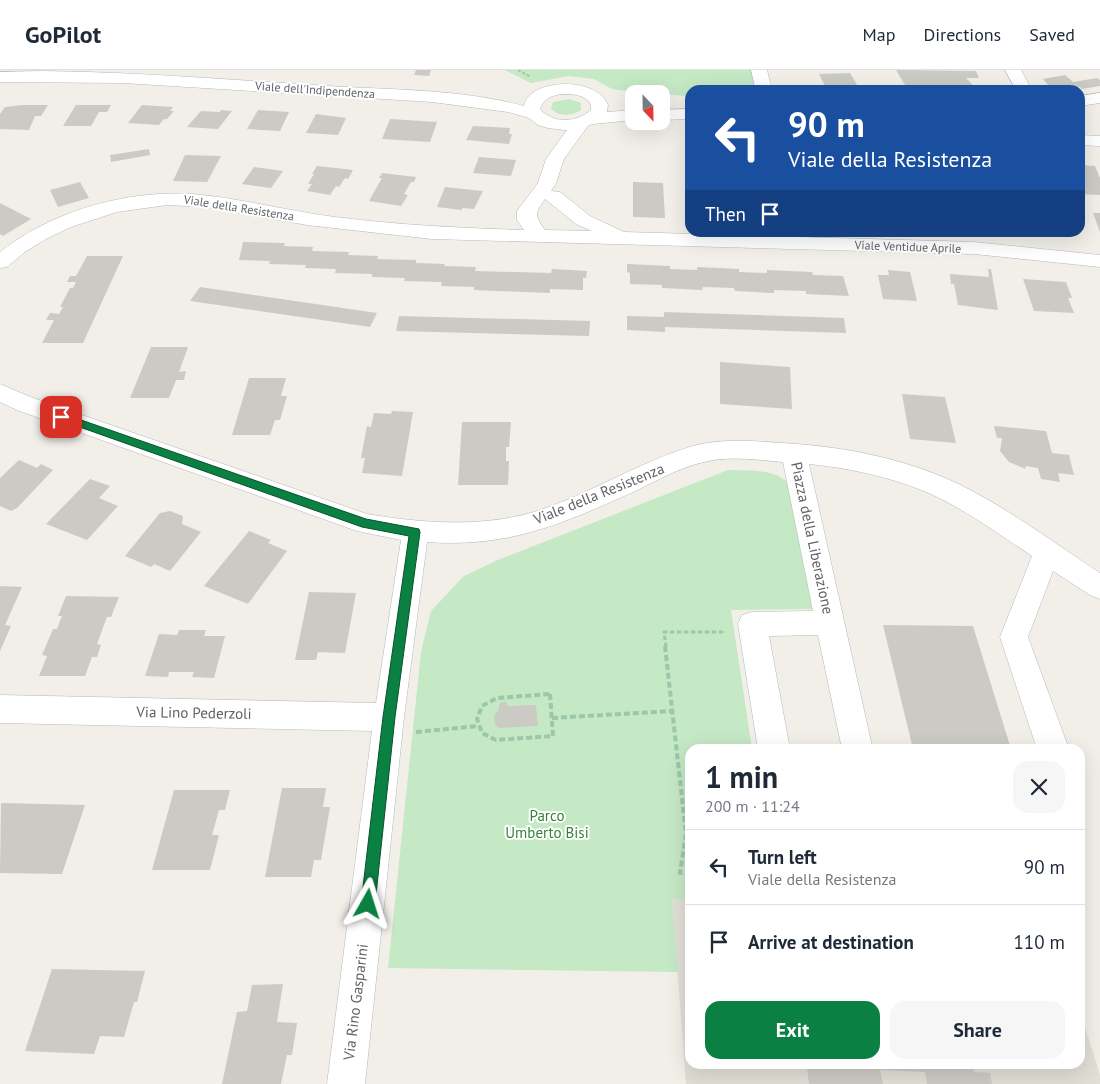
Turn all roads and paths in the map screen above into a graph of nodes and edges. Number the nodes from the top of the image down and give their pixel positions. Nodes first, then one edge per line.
1 (759, 70) edge
2 (1014, 70) edge
3 (0, 77) edge
4 (177, 80) junction
5 (0, 85) edge
6 (763, 85) edge
7 (1022, 85) edge
8 (540, 95) junction
9 (1100, 98) edge
10 (453, 99) junction
11 (1085, 100) edge
12 (598, 101) junction
13 (625, 103) edge
14 (670, 111) edge
15 (685, 114) edge
16 (685, 114) edge
17 (670, 115) edge
18 (625, 116) edge
19 (538, 117) junction
20 (587, 121) junction
21 (1085, 140) edge
22 (1100, 141) edge
23 (555, 158) junction
24 (546, 192) junction
25 (432, 233) junction
26 (538, 236) junction
27 (626, 239) junction
28 (1100, 261) edge
29 (0, 262) edge
30 (0, 392) edge
31 (794, 453) junction
32 (415, 532) junction
33 (1047, 552) junction
34 (1100, 587) edge
35 (830, 623) junction
36 (753, 632) junction
37 (0, 709) edge
38 (672, 711) junction
39 (552, 718) junction
40 (388, 726) junction
41 (478, 726) junction
42 (773, 744) edge
43 (856, 744) edge
44 (1051, 744) edge
45 (685, 825) edge
46 (685, 840) edge
47 (685, 872) edge
48 (346, 1084) edge

1 - 6 street
2 - 7 street
3 - 4 street, Viale dell'Indipendenza
4 - 5 street, Viale dell'Indipendenza
4 - 10 street, Viale dell'Indipendenza
8 - 10 street, Viale dell'Indipendenza
8 - 12 street, Viale dell'Indipendenza
8 - 19 street
9 - 11 street
10 - 19 street, Viale dell'Indipendenza
12 - 13 street
12 - 20 street
14 - 15 street
16 - 17 street
18 - 20 street
19 - 20 street, Viale dell'Indipendenza
19 - 23 street
20 - 23 street
21 - 22 street
23 - 24 street
24 - 25 street, Viale della Resistenza
24 - 26 street
24 - 26 street
24 - 27 street, Viale Ventidue Aprile
25 - 26 street, Viale della Resistenza
25 - 29 street, Viale della Resistenza
26 - 27 street, Viale Ventidue Aprile
27 - 28 street, Viale Ventidue Aprile
30 - 32 street, Viale della Resistenza
31 - 32 street, Viale della Resistenza
31 - 33 street, Viale della Resistenza
31 - 35 street, Piazza della Liberazione
32 - 40 street, Via Rino Gasparini
33 - 34 street, Viale della Resistenza
33 - 44 street
35 - 36 street, Piazza della Liberazione
35 - 43 street, Piazza della Liberazione
36 - 38 path
36 - 42 street
37 - 40 street, Via Lino Pederzoli
38 - 39 path
38 - 45 path
39 - 41 path
39 - 41 path
40 - 41 path
40 - 48 street, Via Rino Gasparini
46 - 47 path

